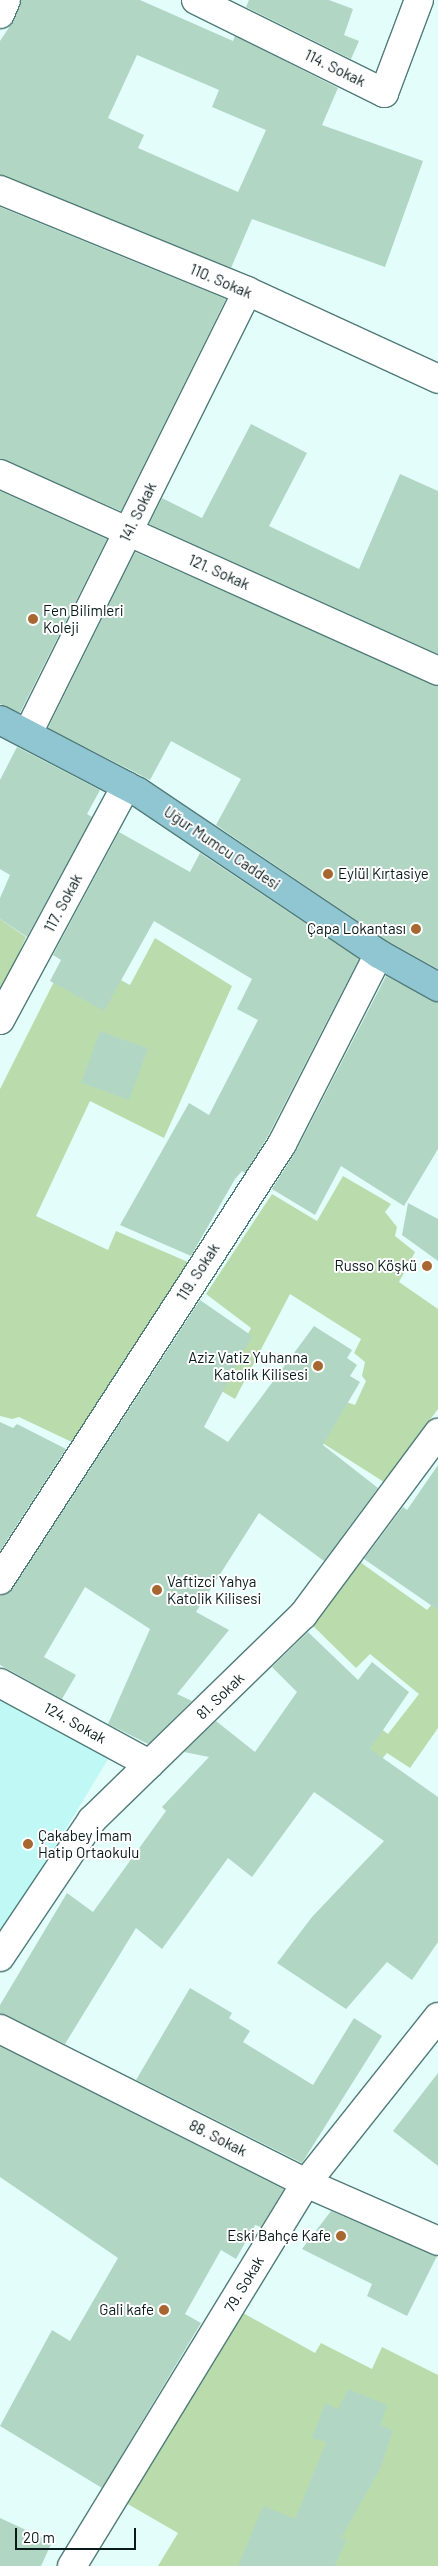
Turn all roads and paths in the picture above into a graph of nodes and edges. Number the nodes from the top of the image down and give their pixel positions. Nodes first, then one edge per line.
1 (6, 0) edge
2 (196, 0) edge
3 (419, 0) edge
4 (0, 14) edge
5 (0, 190) edge
6 (247, 291) junction
7 (438, 379) edge
8 (0, 474) edge
9 (129, 532) junction
10 (438, 672) edge
11 (0, 720) edge
12 (28, 733) junction
13 (126, 786) junction
14 (379, 954) junction
15 (438, 987) edge
16 (0, 1020) edge
17 (438, 1433) edge
18 (0, 1580) edge
19 (0, 1682) edge
20 (149, 1764) junction
21 (0, 1957) edge
22 (438, 2017) edge
23 (0, 2029) edge
24 (306, 2183) junction
25 (438, 2241) edge
26 (72, 2566) edge

1 - 4 street
2 - 3 street, 114. Sokak
5 - 6 street, 110. Sokak
6 - 7 street, 110. Sokak
6 - 9 street, 141. Sokak
8 - 9 street, 121. Sokak
9 - 10 street, 121. Sokak
9 - 12 street, 141. Sokak
11 - 12 main road, Uğur Mumcu Caddesi
12 - 13 main road, Uğur Mumcu Caddesi
13 - 14 main road, Uğur Mumcu Caddesi
13 - 16 street, 117. Sokak
14 - 15 main road, Uğur Mumcu Caddesi
14 - 18 street, 119. Sokak
17 - 20 street, 81. Sokak
19 - 20 street, 124. Sokak
20 - 21 street, 81. Sokak
22 - 24 street, 79. Sokak
23 - 24 street, 88. Sokak
24 - 25 street, 88. Sokak
24 - 26 street, 79. Sokak

